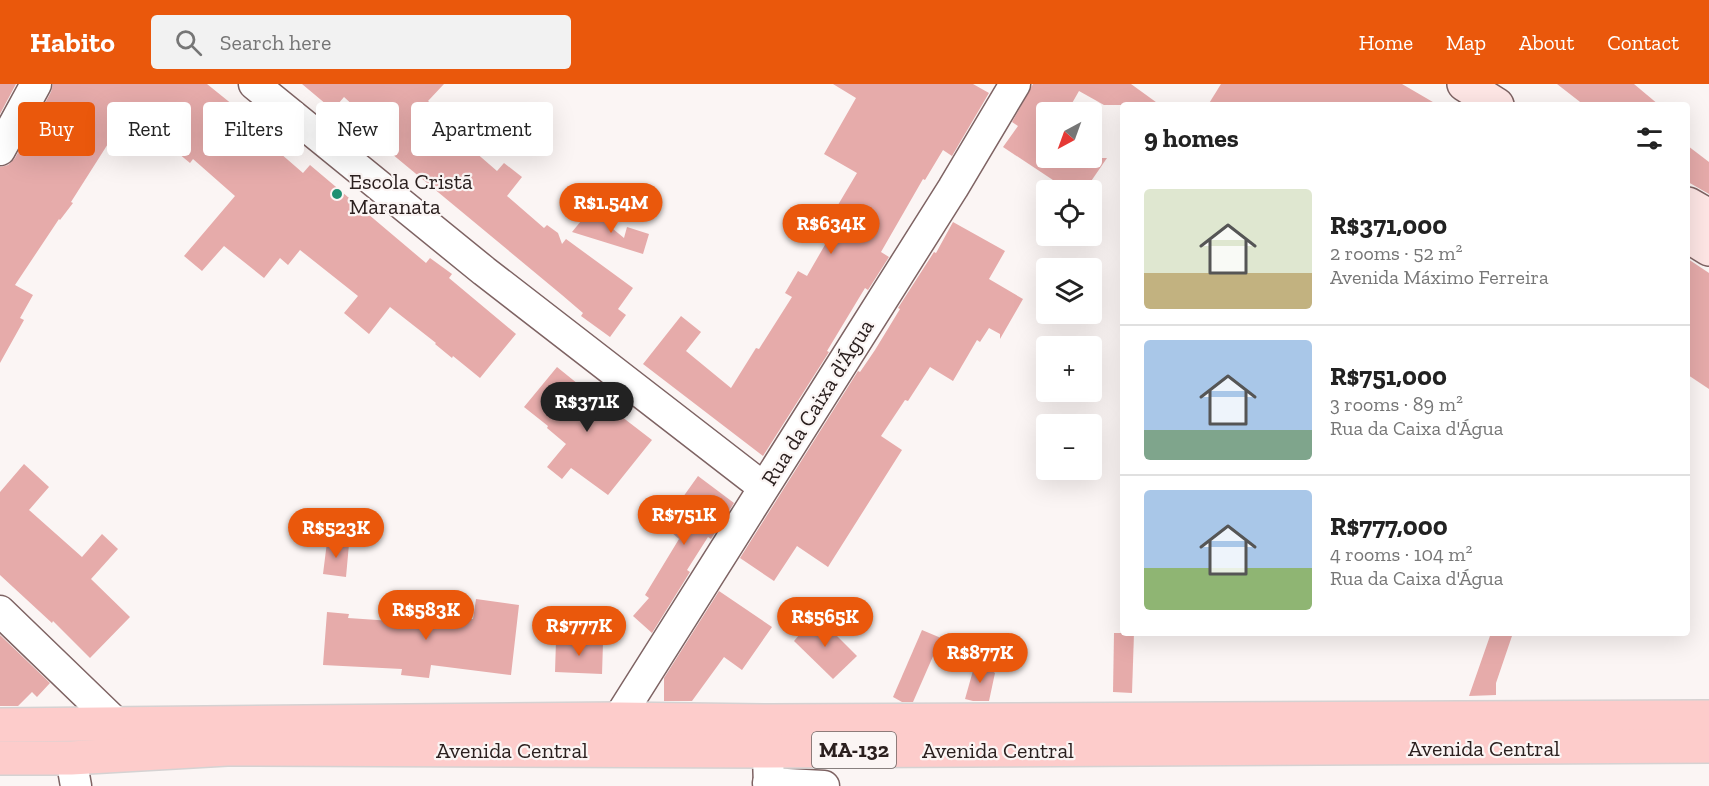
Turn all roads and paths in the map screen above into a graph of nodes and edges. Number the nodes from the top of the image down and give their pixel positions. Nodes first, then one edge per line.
1 (36, 84) edge
2 (254, 84) edge
3 (1015, 84) edge
4 (1464, 84) edge
5 (1492, 102) edge
6 (0, 150) edge
7 (1690, 205) edge
8 (1709, 216) edge
9 (1690, 237) edge
10 (1709, 249) edge
11 (763, 487) junction
12 (0, 611) edge
13 (1709, 717) edge
14 (618, 719) junction
15 (116, 723) junction
16 (0, 725) edge
17 (767, 736) junction
18 (1709, 746) edge
19 (0, 758) edge
20 (73, 772) edge
21 (768, 784) edge
22 (824, 786) edge

1 - 6 street
2 - 11 street
3 - 11 street, Rua da Caixa d'Água
4 - 5 street
7 - 8 street
9 - 10 street
11 - 14 street, Rua da Caixa d'Água
12 - 15 street
13 - 17 main road, MA-132
14 - 15 main road, MA-132
14 - 17 main road, MA-132
15 - 16 main road, MA-132
17 - 18 main road, Avenida Central / MA-132
17 - 20 main road, Avenida Central / MA-132
17 - 21 street
19 - 20 main road, Avenida Central / MA-132
21 - 22 street

